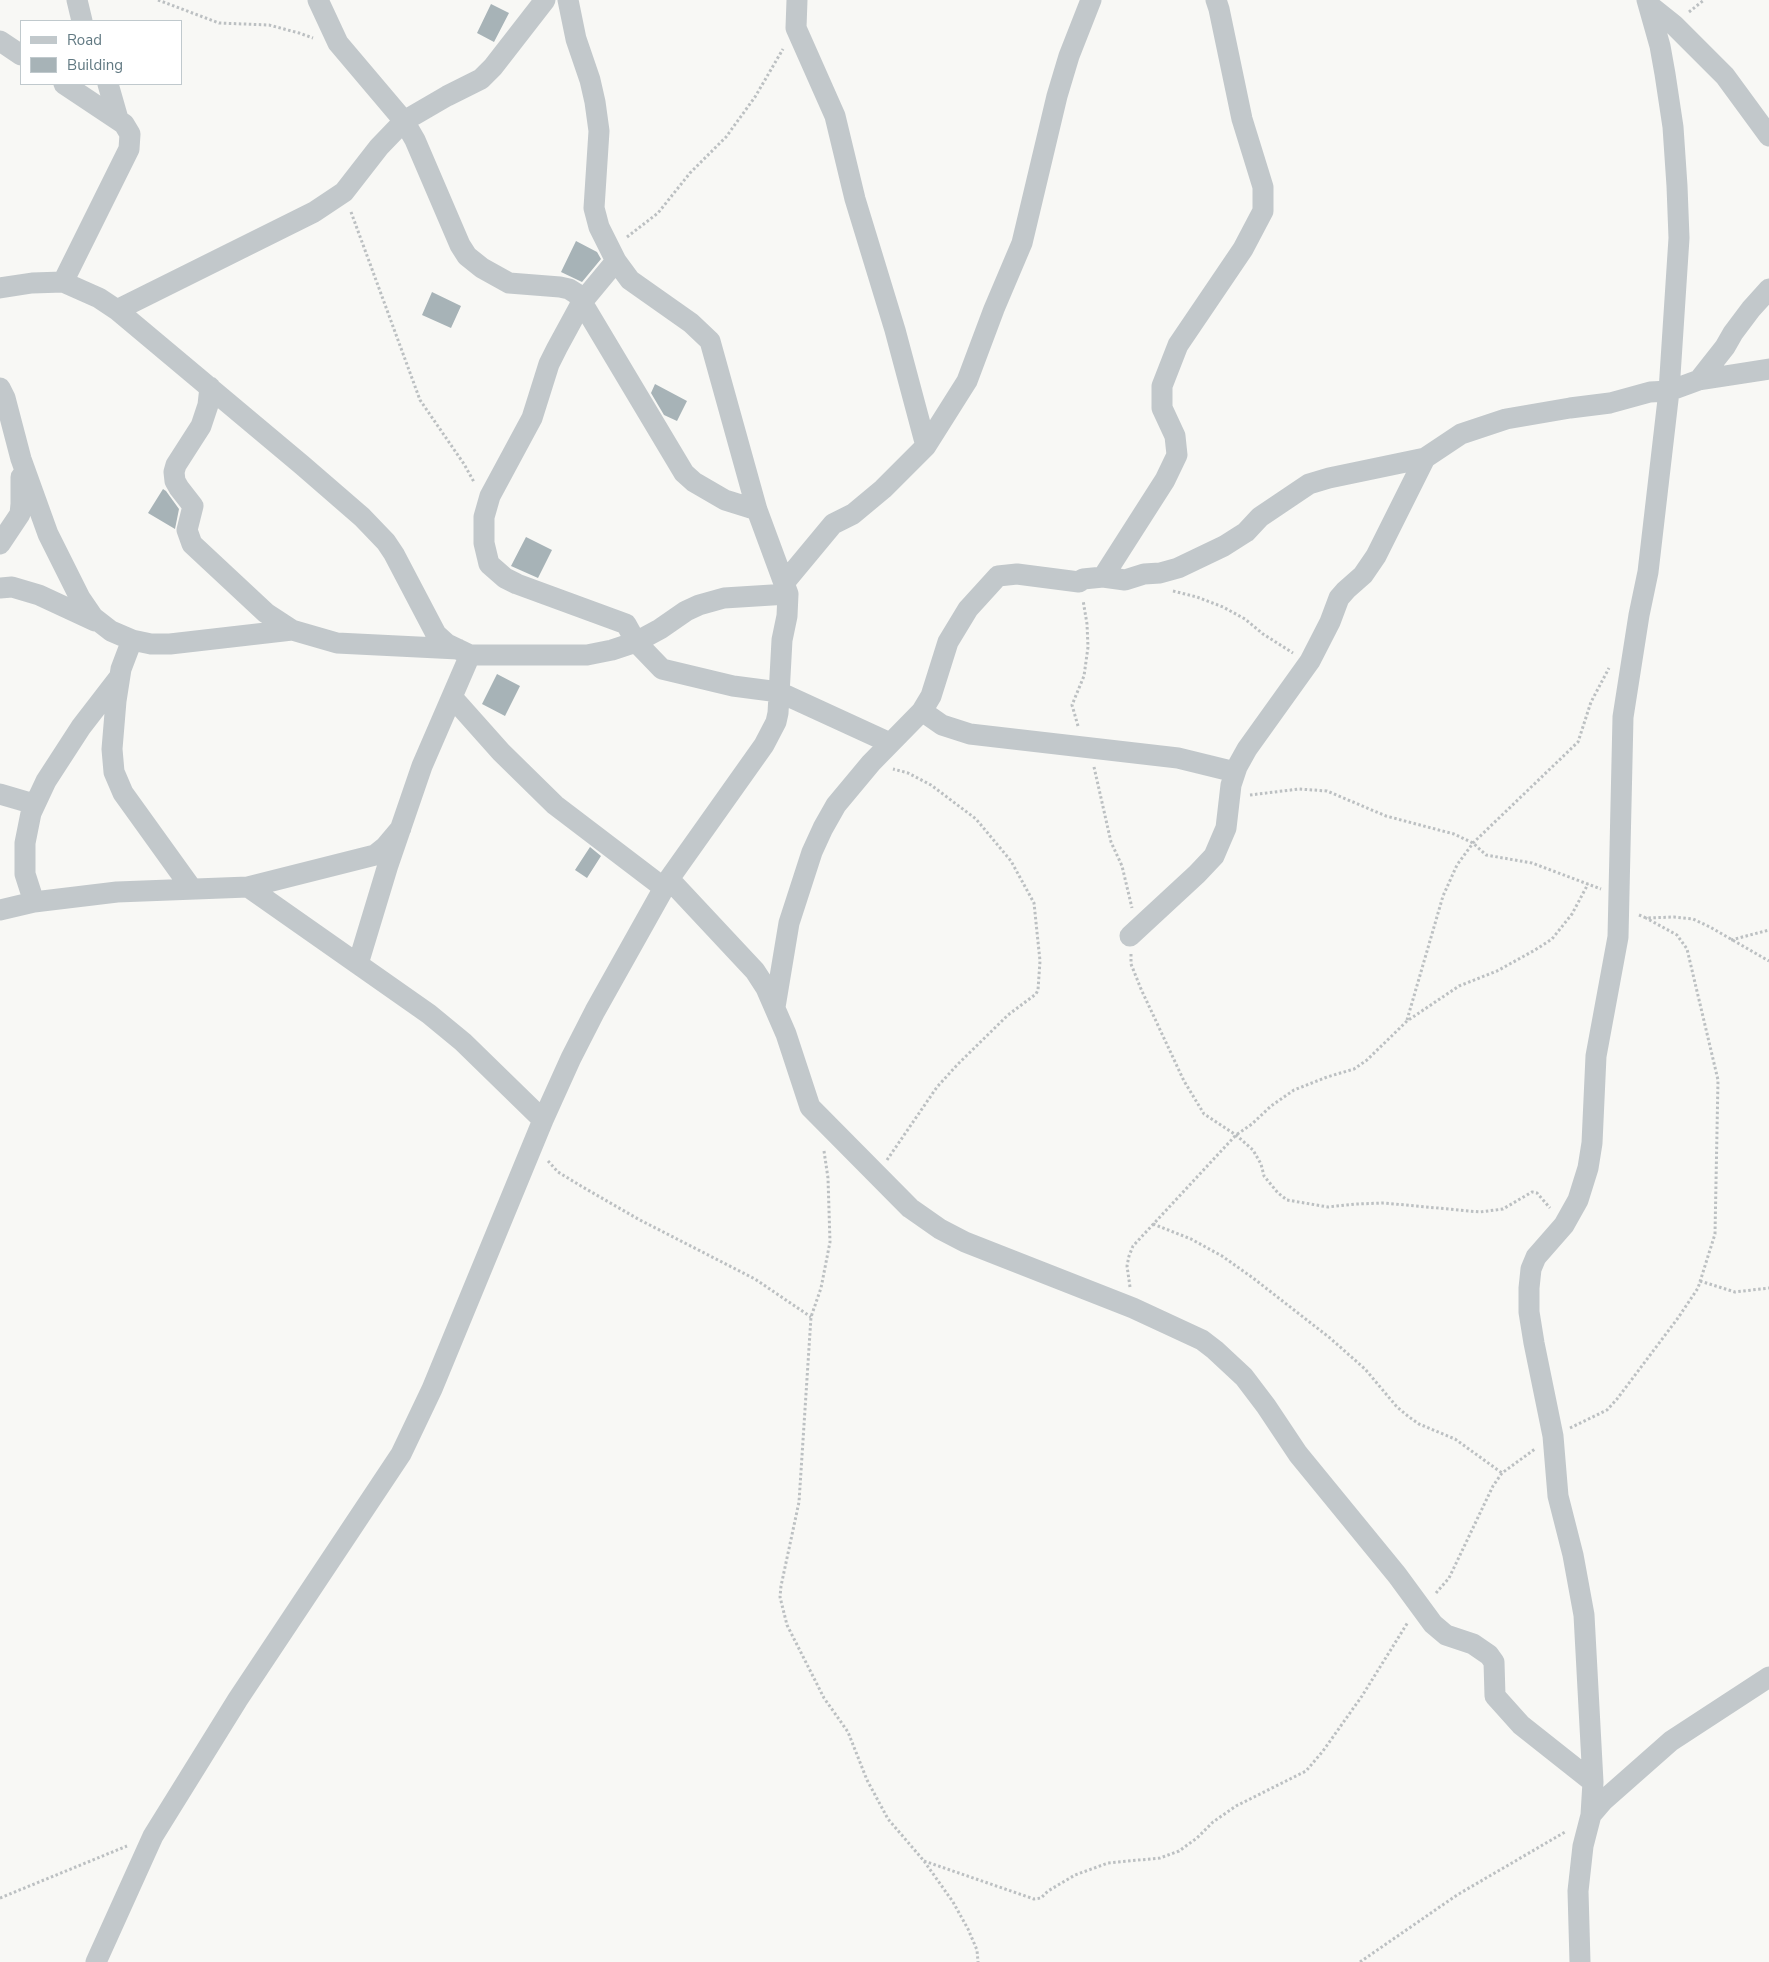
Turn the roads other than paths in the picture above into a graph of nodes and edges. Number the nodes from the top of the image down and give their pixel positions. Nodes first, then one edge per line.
1 (77, 0) edge
2 (318, 0) edge
3 (545, 0) edge
4 (568, 0) edge
5 (797, 0) edge
6 (1091, 0) edge
7 (1216, 0) edge
8 (1648, 2) edge
9 (82, 20) edge
10 (0, 41) edge
11 (20, 54) edge
12 (66, 85) edge
13 (108, 85) edge
14 (118, 120) junction
15 (404, 121) junction
16 (1769, 136) edge
17 (616, 261) junction
18 (63, 282) junction
19 (0, 288) edge
20 (1769, 289) edge
21 (582, 302) junction
22 (117, 310) junction
23 (1769, 369) edge
24 (1699, 380) junction
25 (210, 388) junction
26 (1670, 391) junction
27 (2, 396) edge
28 (926, 446) junction
29 (1425, 458) junction
30 (21, 459) junction
31 (757, 510) junction
32 (0, 544) edge
33 (1103, 577) junction
34 (0, 588) edge
35 (786, 589) junction
36 (101, 624) junction
37 (292, 630) junction
38 (132, 640) junction
39 (636, 642) junction
40 (464, 652) junction
41 (120, 677) junction
42 (779, 692) junction
43 (452, 697) junction
44 (922, 711) junction
45 (890, 743) junction
46 (1235, 772) junction
47 (0, 794) edge
48 (34, 804) junction
49 (401, 828) junction
50 (667, 884) junction
51 (248, 887) junction
52 (192, 889) junction
53 (34, 902) junction
54 (0, 910) edge
55 (1130, 936) road end
56 (358, 964) junction
57 (775, 1007) junction
58 (543, 1120) junction
59 (1769, 1677) edge
60 (1593, 1782) junction
61 (1591, 1815) junction
62 (96, 1962) edge
63 (1580, 1962) edge

1 - 9 street
2 - 15 street
3 - 15 street
4 - 17 street
5 - 28 street
6 - 28 street
7 - 33 street
8 - 16 street
8 - 26 street
10 - 11 street
12 - 14 street
13 - 14 street
14 - 18 street
15 - 21 street
15 - 22 street
17 - 21 street
17 - 31 street
18 - 19 street
18 - 22 street
20 - 24 street
21 - 31 street
21 - 39 street
22 - 25 street
23 - 24 street
24 - 26 street
25 - 37 street
25 - 40 street
26 - 29 street
26 - 60 street
27 - 30 street
28 - 35 street
29 - 33 street
29 - 46 street
30 - 32 street
30 - 36 street
31 - 35 street
33 - 44 street
34 - 36 street
35 - 39 street
35 - 42 street
36 - 38 street
37 - 38 street
37 - 40 street
38 - 41 street
39 - 40 street
39 - 42 street
40 - 43 street
41 - 48 street
41 - 52 street
42 - 45 street
42 - 50 street
43 - 49 street
43 - 50 street
44 - 45 street
44 - 46 street
45 - 57 street
46 - 55 street
47 - 48 street
48 - 53 street
49 - 51 street
49 - 56 street
50 - 57 street
50 - 58 street
51 - 52 street
51 - 56 street
52 - 53 street
53 - 54 street
56 - 58 street
57 - 60 street
58 - 62 street
59 - 61 street
60 - 61 street
61 - 63 street

